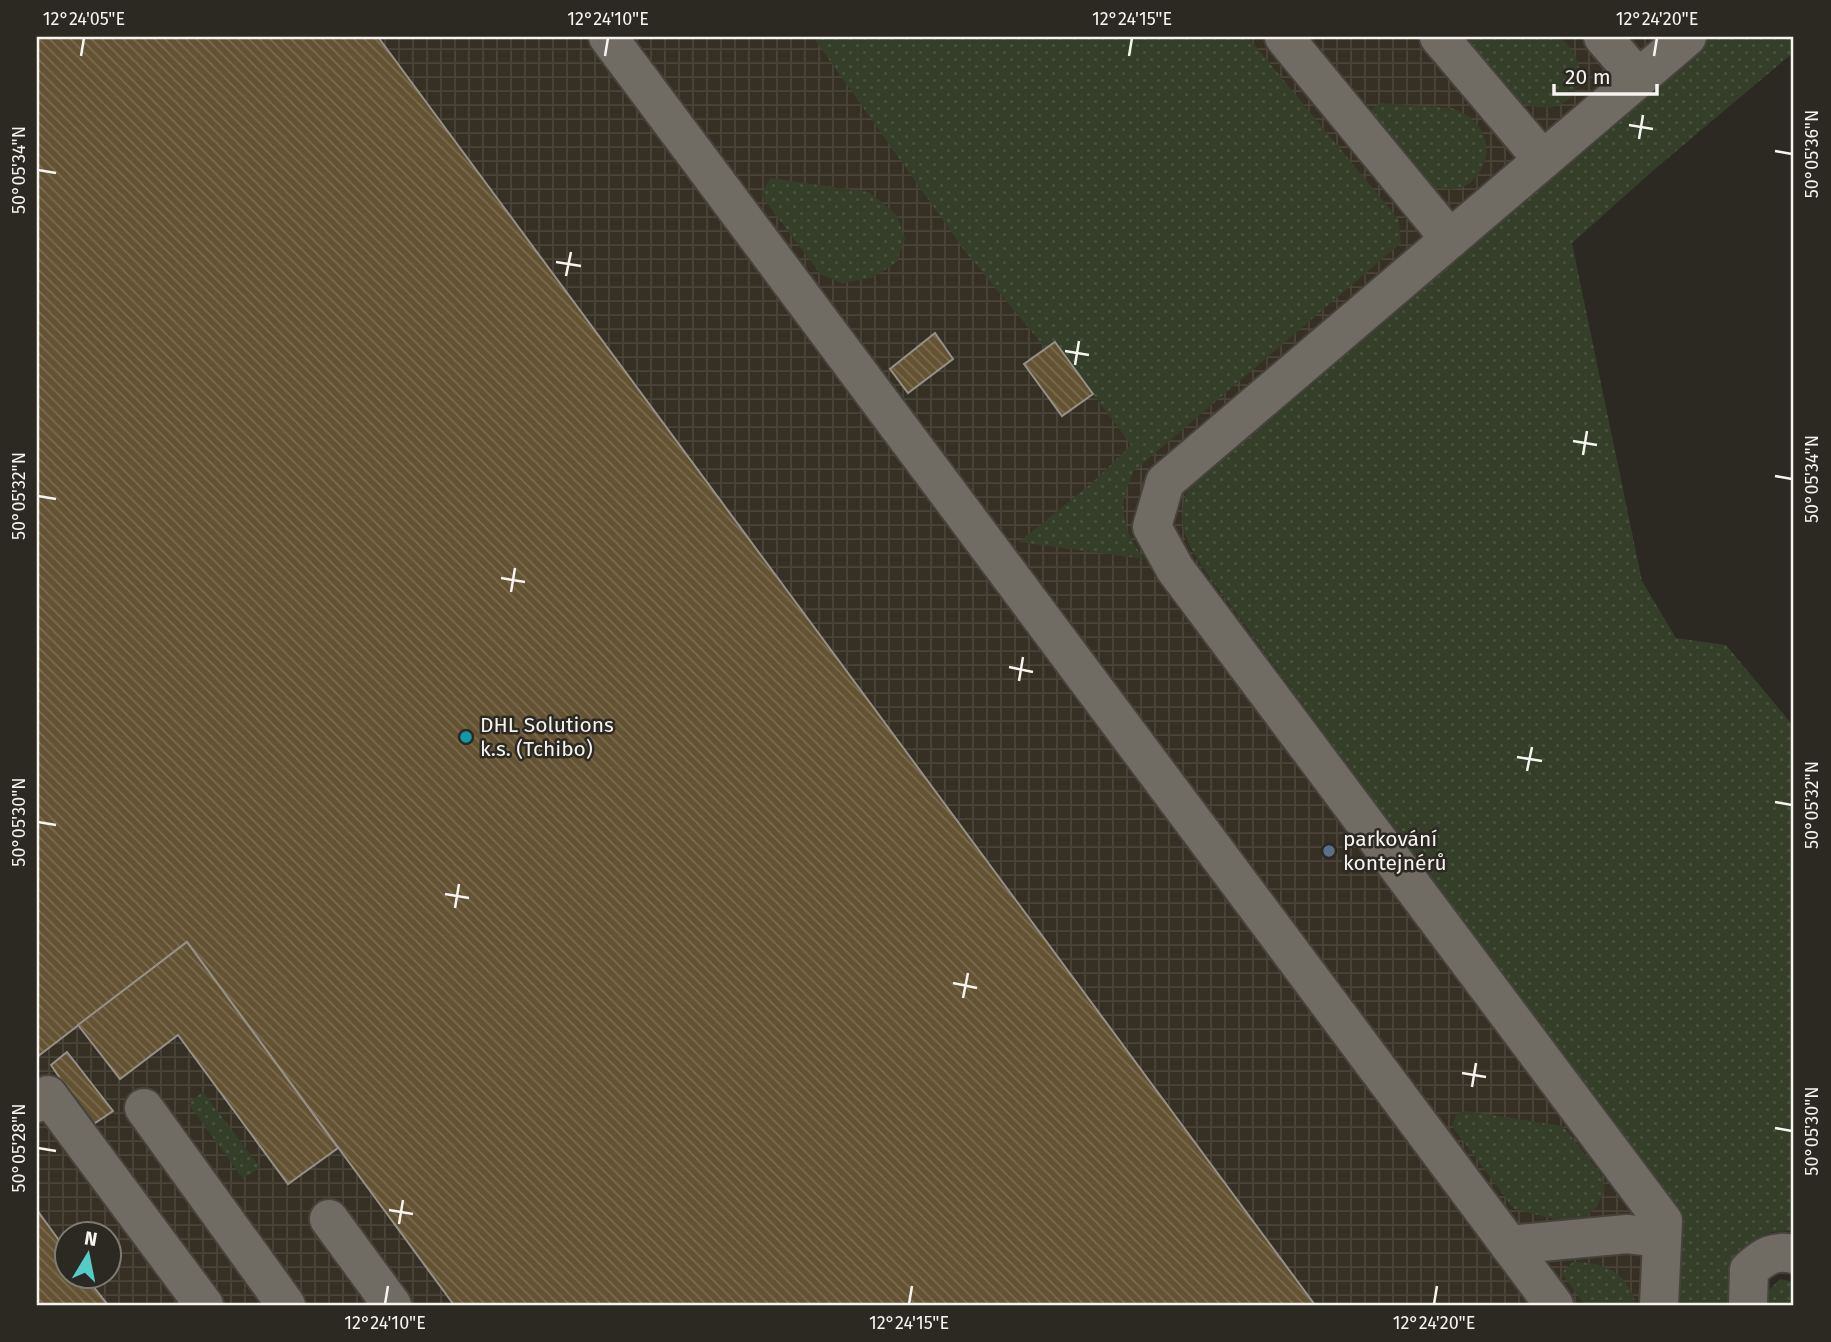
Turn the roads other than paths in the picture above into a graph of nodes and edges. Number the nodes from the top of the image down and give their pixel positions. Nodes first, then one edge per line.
1 (608, 37) edge
2 (1284, 37) edge
3 (1439, 37) edge
4 (1603, 37) edge
5 (1687, 37) edge
6 (1638, 79) junction
7 (1543, 160) junction
8 (1450, 239) junction
9 (37, 1104) edge
10 (144, 1108) dead end
11 (329, 1219) dead end
12 (1662, 1238) junction
13 (1509, 1245) junction
14 (1794, 1254) edge
15 (204, 1305) edge
16 (286, 1305) edge
17 (392, 1305) edge
18 (1554, 1305) edge
19 (1659, 1305) edge
20 (1748, 1305) edge

1 - 13 street
2 - 8 street
3 - 7 street
4 - 6 street
5 - 6 street
6 - 7 street
7 - 8 street
8 - 12 street
9 - 15 street
10 - 16 street
11 - 17 street
12 - 13 street
12 - 19 street
13 - 18 street
14 - 20 street

